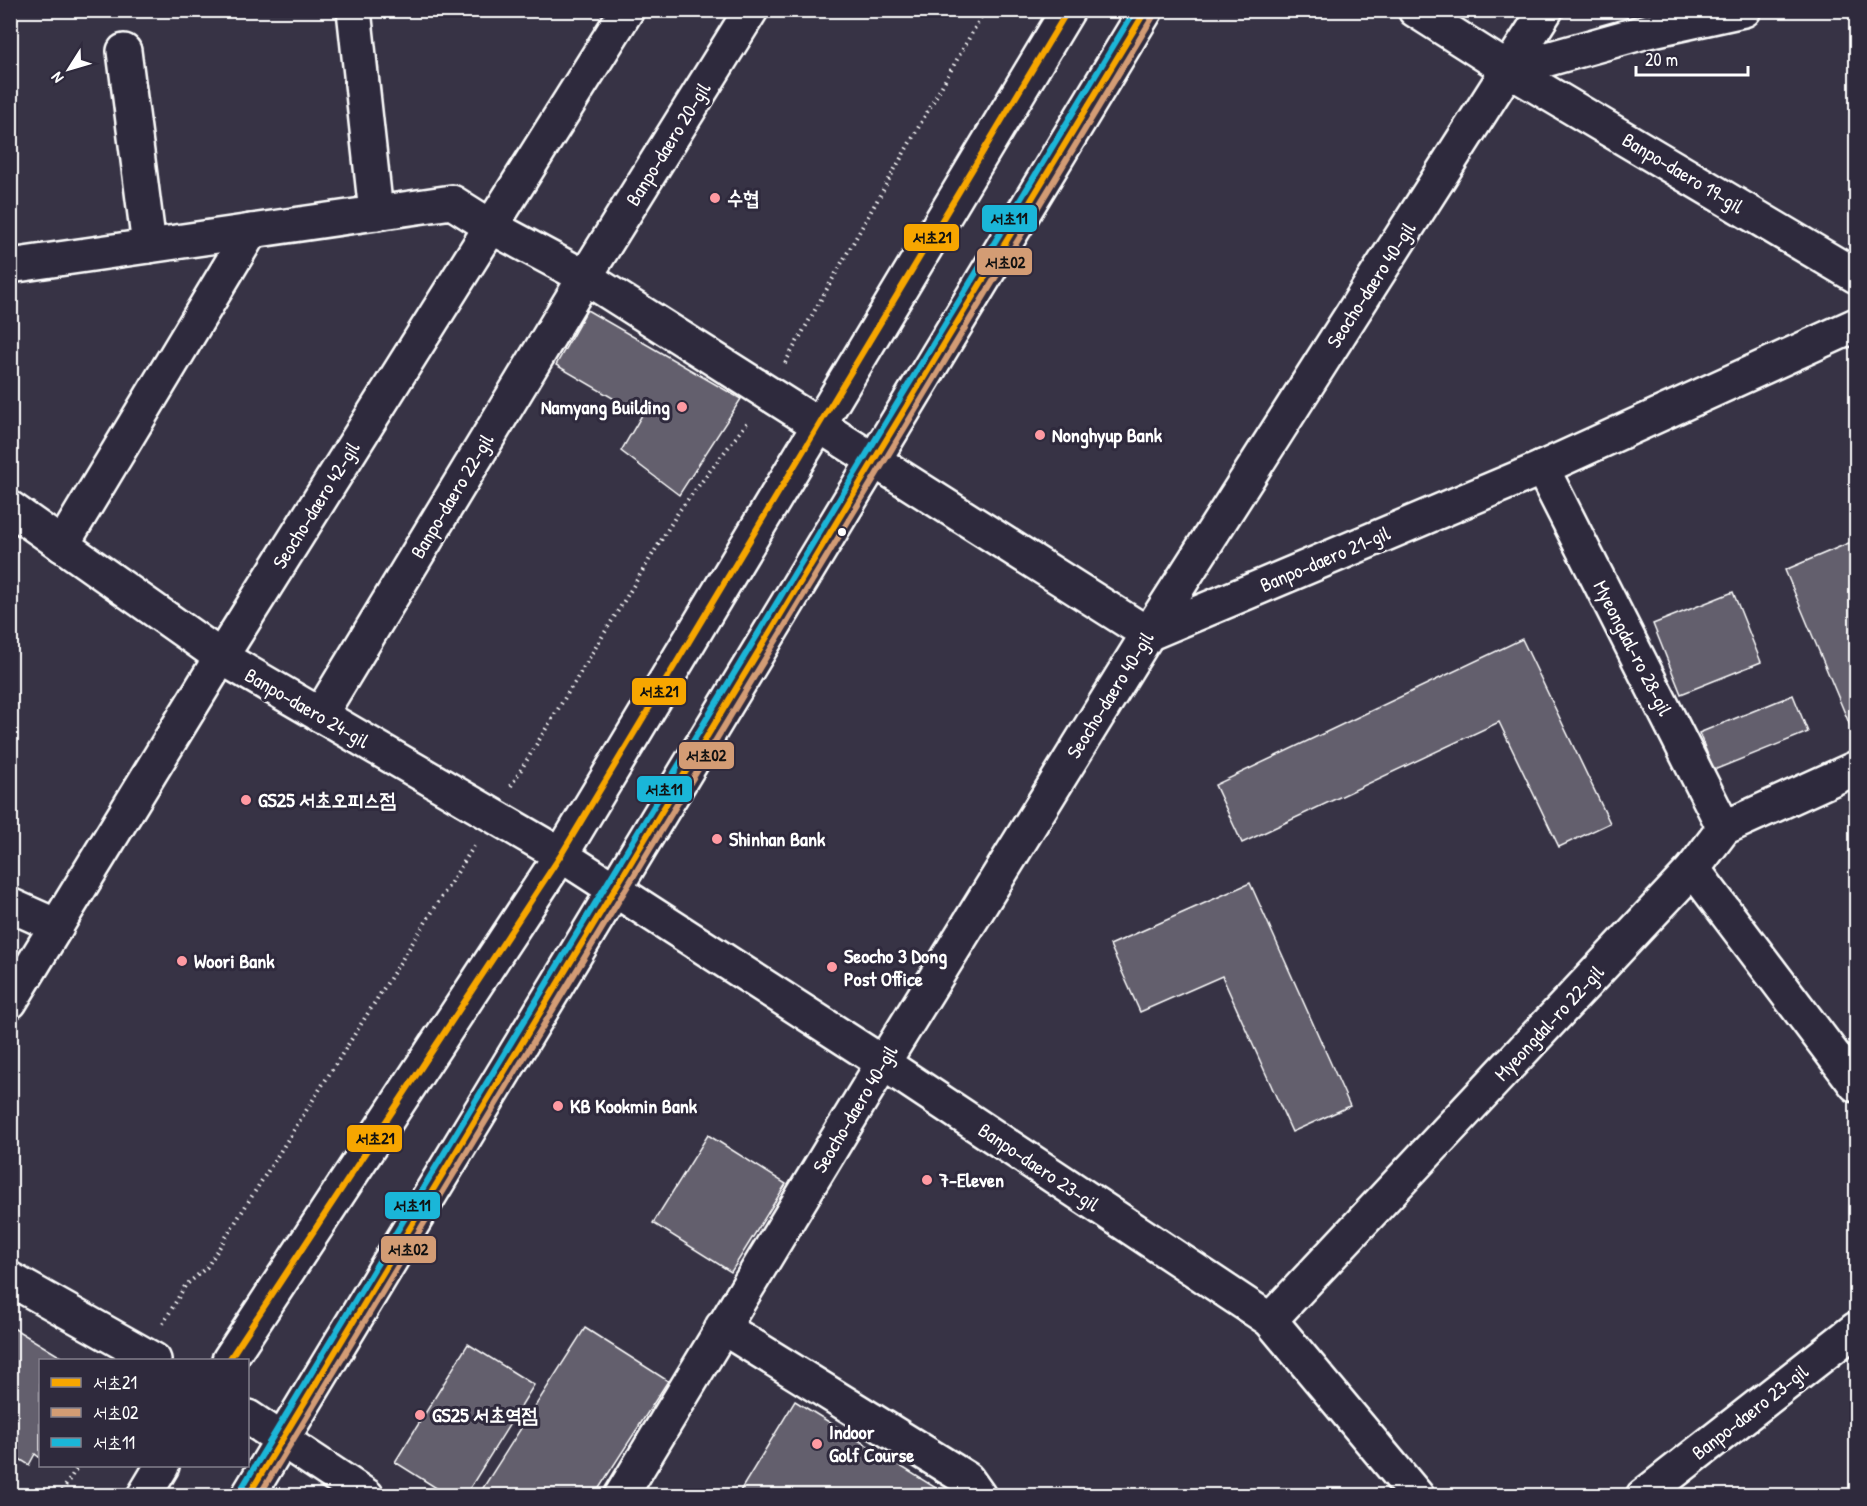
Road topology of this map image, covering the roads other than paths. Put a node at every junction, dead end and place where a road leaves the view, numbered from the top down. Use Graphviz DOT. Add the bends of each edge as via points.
graph roads {
  1 [pos="354,10"];
  2 [pos="627,10"];
  3 [pos="751,10"];
  4 [pos="1068,10"];
  5 [pos="1146,10"];
  6 [pos="1415,10"];
  7 [pos="1546,10"];
  8 [pos="1744,10"];
  9 [pos="124,51"];
  10 [pos="1509,70"];
  11 [pos="376,213"];
  12 [pos="490,226"];
  13 [pos="251,231"];
  14 [pos="149,246"];
  15 [pos="10,266"];
  16 [pos="1857,276"];
  17 [pos="585,277"];
  18 [pos="1857,326"];
  19 [pos="821,425"];
  20 [pos="875,460"];
  21 [pos="1542,468"];
  22 [pos="10,508"];
  23 [pos="62,545"];
  24 [pos="1148,634"];
  25 [pos="221,657"];
  26 [pos="320,715"];
  27 [pos="1857,768"];
  28 [pos="1724,828"];
  29 [pos="561,855"];
  30 [pos="1692,869"];
  31 [pos="615,891"];
  32 [pos="10,905"];
  33 [pos="57,926"];
  34 [pos="10,1002"];
  35 [pos="883,1063"];
  36 [pos="1857,1085"];
  37 [pos="10,1279"];
  38 [pos="1270,1320"];
  39 [pos="722,1327"];
  40 [pos="1857,1329"];
  41 [pos="152,1359"];
  42 [pos="230,1359"];
  43 [pos="249,1418"];
  44 [pos="282,1439"];
  45 [pos="161,1467"];
  46 [pos="144,1496"];
  47 [pos="248,1496"];
  48 [pos="367,1496"];
  49 [pos="621,1496"];
  50 [pos="979,1496"];
  51 [pos="1417,1496"];
  52 [pos="1643,1496"];
  1 -- 11 [label="street"];
  2 -- 12 [label="street, Seocho-daero 42-gil"];
  3 -- 17 [label="street, Banpo-daero 20-gil"];
  4 -- 19 [label="street"];
  5 -- 20 [label="street"];
  6 -- 10 [label="street, Banpo-daero 19-gil"];
  7 -- 10 [label="street, Seocho-daero 40-gil"];
  8 -- 10 [label="street" via="1644,32"];
  9 -- 14 [label="street"];
  10 -- 16 [label="street, Banpo-daero 19-gil"];
  10 -- 24 [label="street, Seocho-daero 40-gil"];
  11 -- 12 [label="street" via="452,202"];
  11 -- 13 [label="street"];
  12 -- 17 [label="street"];
  12 -- 25 [label="street, Seocho-daero 42-gil"];
  13 -- 14 [label="street"];
  13 -- 23 [label="street"];
  14 -- 15 [label="street"];
  17 -- 19 [label="street"];
  17 -- 26 [label="street, Banpo-daero 22-gil"];
  18 -- 21 [label="street, Banpo-daero 21-gil"];
  19 -- 20 [label="street"];
  19 -- 29 [label="street"];
  20 -- 24 [label="street"];
  20 -- 31 [label="street"];
  21 -- 24 [label="street, Banpo-daero 21-gil"];
  21 -- 28 [label="street, Myeongdal-ro 28-gil"];
  22 -- 23 [label="street, Banpo-daero 24-gil"];
  23 -- 25 [label="street, Banpo-daero 24-gil"];
  24 -- 35 [label="street, Seocho-daero 40-gil"];
  25 -- 26 [label="street, Banpo-daero 24-gil"];
  25 -- 33 [label="street, Seocho-daero 42-gil"];
  26 -- 29 [label="street, Banpo-daero 24-gil"];
  27 -- 28 [label="street, Myeongdal-ro 22-gil"];
  28 -- 30 [label="street, Myeongdal-ro 22-gil"];
  29 -- 31 [label="street, Banpo-daero 24-gil"];
  29 -- 42 [label="street"];
  30 -- 36 [label="street"];
  30 -- 38 [label="street, Myeongdal-ro 22-gil"];
  31 -- 35 [label="street, Banpo-daero 23-gil"];
  31 -- 44 [label="street"];
  32 -- 33 [label="street"];
  33 -- 34 [label="street, Seocho-daero 42-gil"];
  35 -- 38 [label="street, Banpo-daero 23-gil"];
  35 -- 39 [label="street, Seocho-daero 40-gil"];
  37 -- 41 [label="street"];
  38 -- 51 [label="street, Banpo-daero 23-gil"];
  39 -- 49 [label="street, Seocho-daero 40-gil"];
  39 -- 50 [label="street" via="967,1479"];
  40 -- 52 [label="street, Banpo-daero 23-gil"];
  43 -- 44 [label="street"];
  44 -- 47 [label="street"];
  44 -- 48 [label="street"];
  45 -- 46 [label="street"];
}
